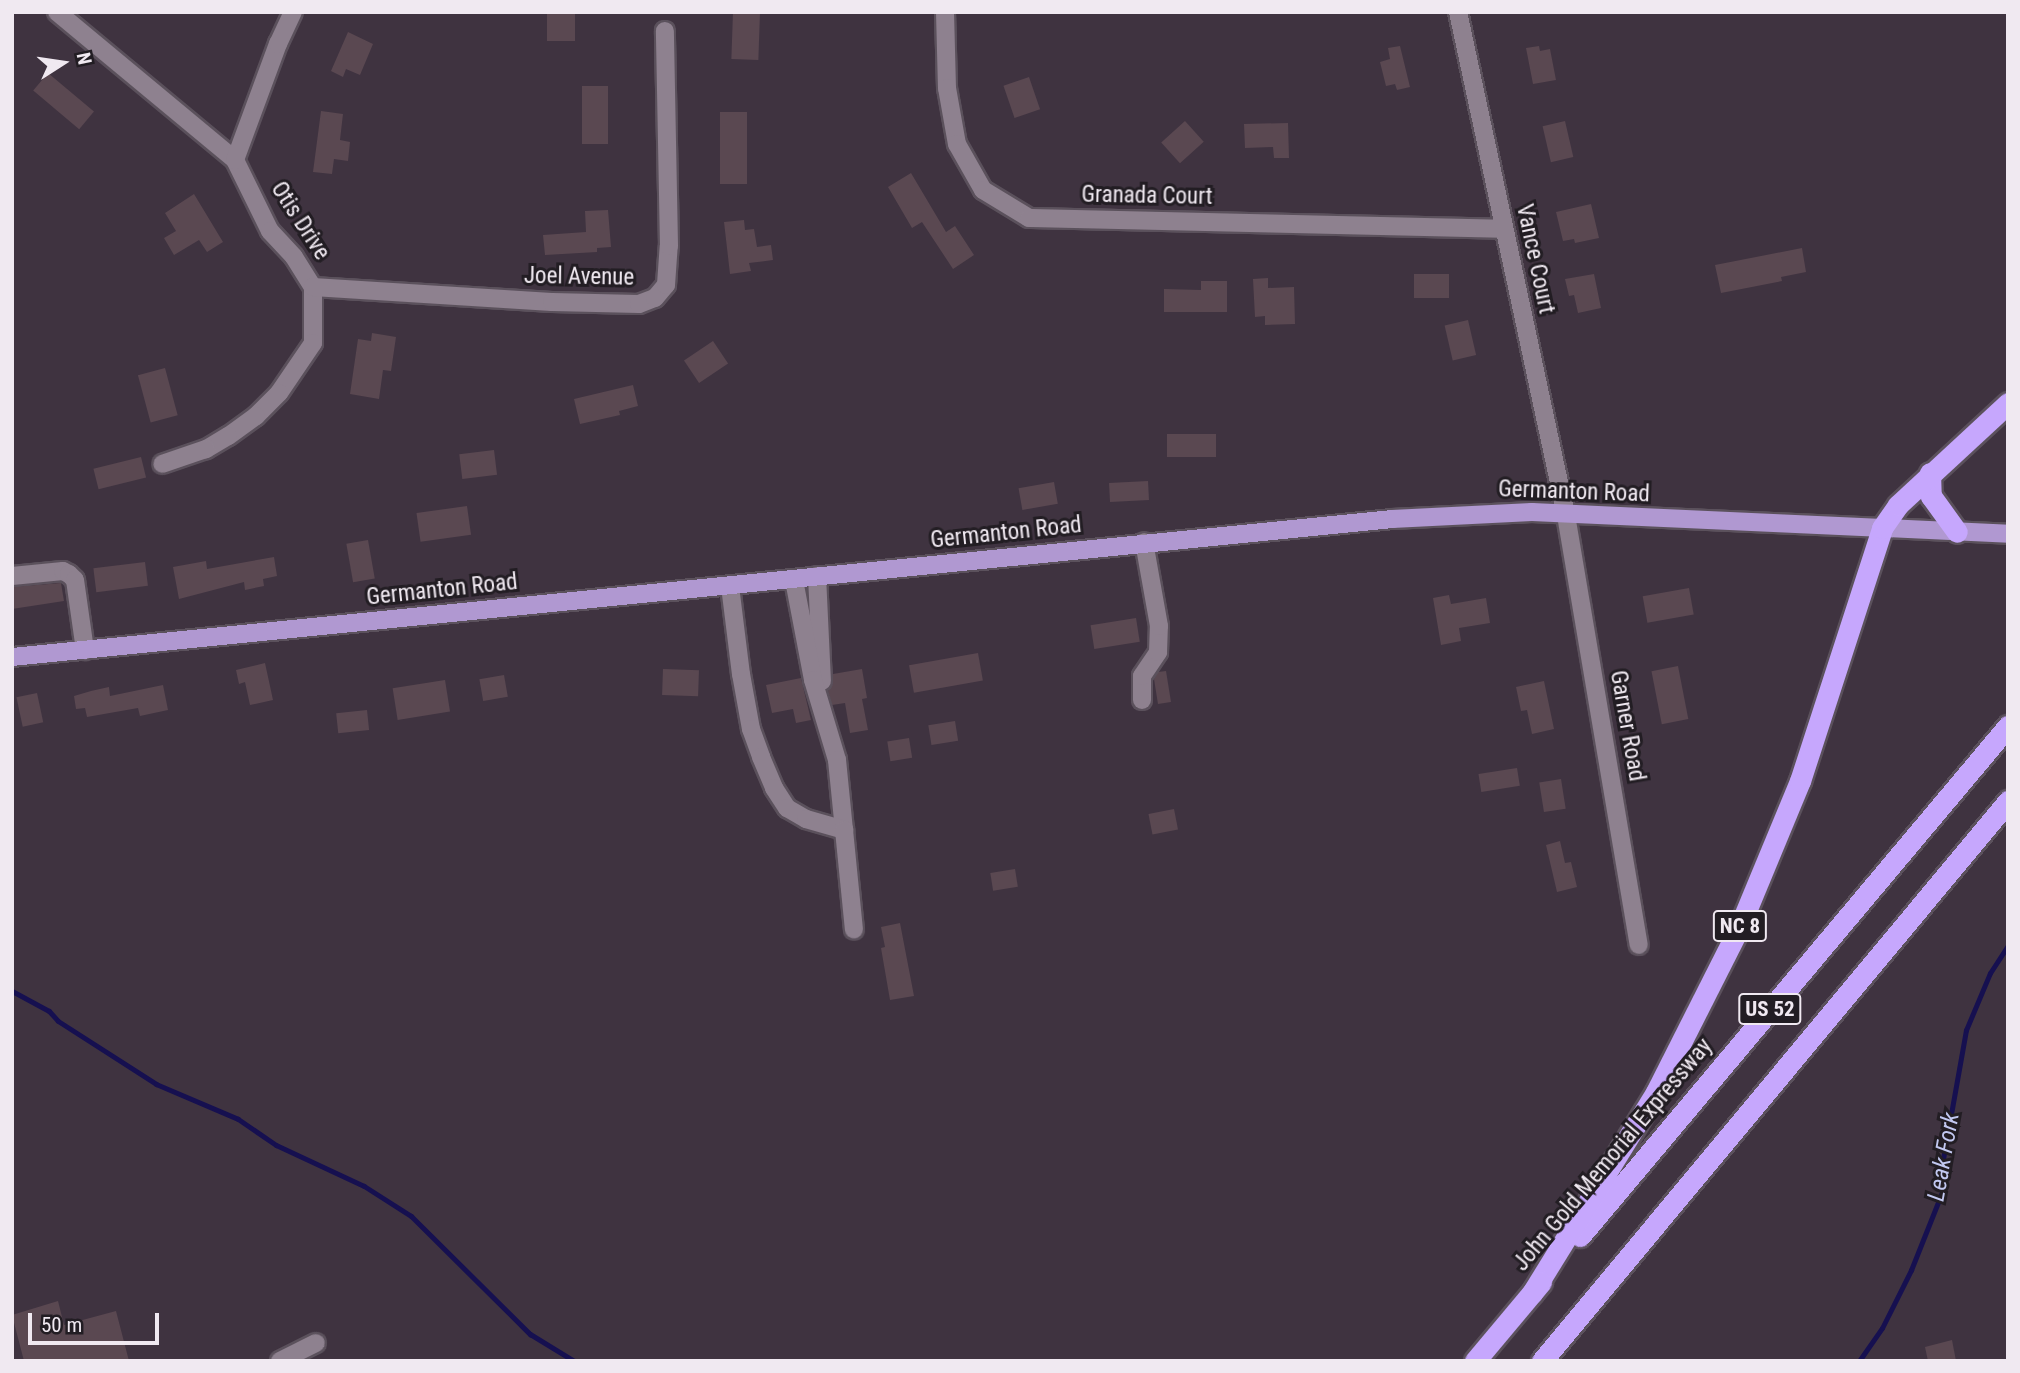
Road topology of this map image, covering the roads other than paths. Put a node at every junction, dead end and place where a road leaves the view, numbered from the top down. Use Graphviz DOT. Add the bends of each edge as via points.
graph roads {
  1 [pos="57,12"];
  2 [pos="293,12"];
  3 [pos="945,12"];
  4 [pos="1458,12"];
  5 [pos="665,31"];
  6 [pos="235,160"];
  7 [pos="1503,229"];
  8 [pos="313,288"];
  9 [pos="2008,403"];
  10 [pos="162,464"];
  11 [pos="1930,473"];
  12 [pos="1566,514"];
  13 [pos="1882,528"];
  14 [pos="1957,532"];
  15 [pos="2008,534"];
  16 [pos="1144,542"];
  17 [pos="12,576"];
  18 [pos="817,576"];
  19 [pos="794,580"];
  20 [pos="730,586"];
  21 [pos="85,650"];
  22 [pos="12,657"];
  23 [pos="1142,699"];
  24 [pos="826,715"];
  25 [pos="2008,726"];
  26 [pos="2008,801"];
  27 [pos="844,830"];
  28 [pos="854,930"];
  29 [pos="1639,945"];
  30 [pos="1532,1293"];
  31 [pos="316,1343"];
  32 [pos="280,1361"];
  33 [pos="1475,1361"];
  34 [pos="1542,1361"];
  1 -- 6 [label="street, Otis Drive"];
  2 -- 6 [label="street"];
  3 -- 7 [label="street, Granada Court" via="947,88 957,144 983,190 1029,218"];
  4 -- 7 [label="street, Vance Court"];
  5 -- 8 [label="street, Joel Avenue" via="669,246 666,285 655,298 639,304 552,302"];
  6 -- 8 [label="street, Otis Drive" via="270,230"];
  7 -- 12 [label="street, Vance Court"];
  8 -- 10 [label="street, Otis Drive" via="313,344 279,393 228,436"];
  9 -- 11 [label="highway"];
  11 -- 13 [label="highway"];
  11 -- 14 [label="highway" via="1931,496"];
  12 -- 13 [label="main road, Germanton Road"];
  12 -- 16 [label="main road, Germanton Road" via="1392,519"];
  12 -- 29 [label="street, Garner Road"];
  13 -- 14 [label="main road, Germanton Road"];
  13 -- 30 [label="highway, NC 8" via="1800,781 1739,929 1656,1092"];
  14 -- 15 [label="main road, Germanton Road"];
  16 -- 18 [label="main road, Germanton Road"];
  16 -- 23 [label="street" via="1159,626 1158,652 1142,676"];
  17 -- 21 [label="street" via="63,571 75,580"];
  18 -- 19 [label="main road, Germanton Road"];
  18 -- 24 [label="street"];
  19 -- 20 [label="main road, Germanton Road"];
  19 -- 24 [label="street" via="813,680"];
  20 -- 21 [label="main road, Germanton Road"];
  20 -- 27 [label="street" via="751,729 774,788 788,808 806,819"];
  21 -- 22 [label="main road, Germanton Road"];
  24 -- 27 [label="street" via="837,760"];
  25 -- 30 [label="highway, John Gold Memorial Expressway / US 52"];
  26 -- 34 [label="highway, US 52"];
  27 -- 28 [label="street"];
  30 -- 33 [label="highway, John Gold Memorial Expressway / US 52"];
  31 -- 32 [label="street"];
}
